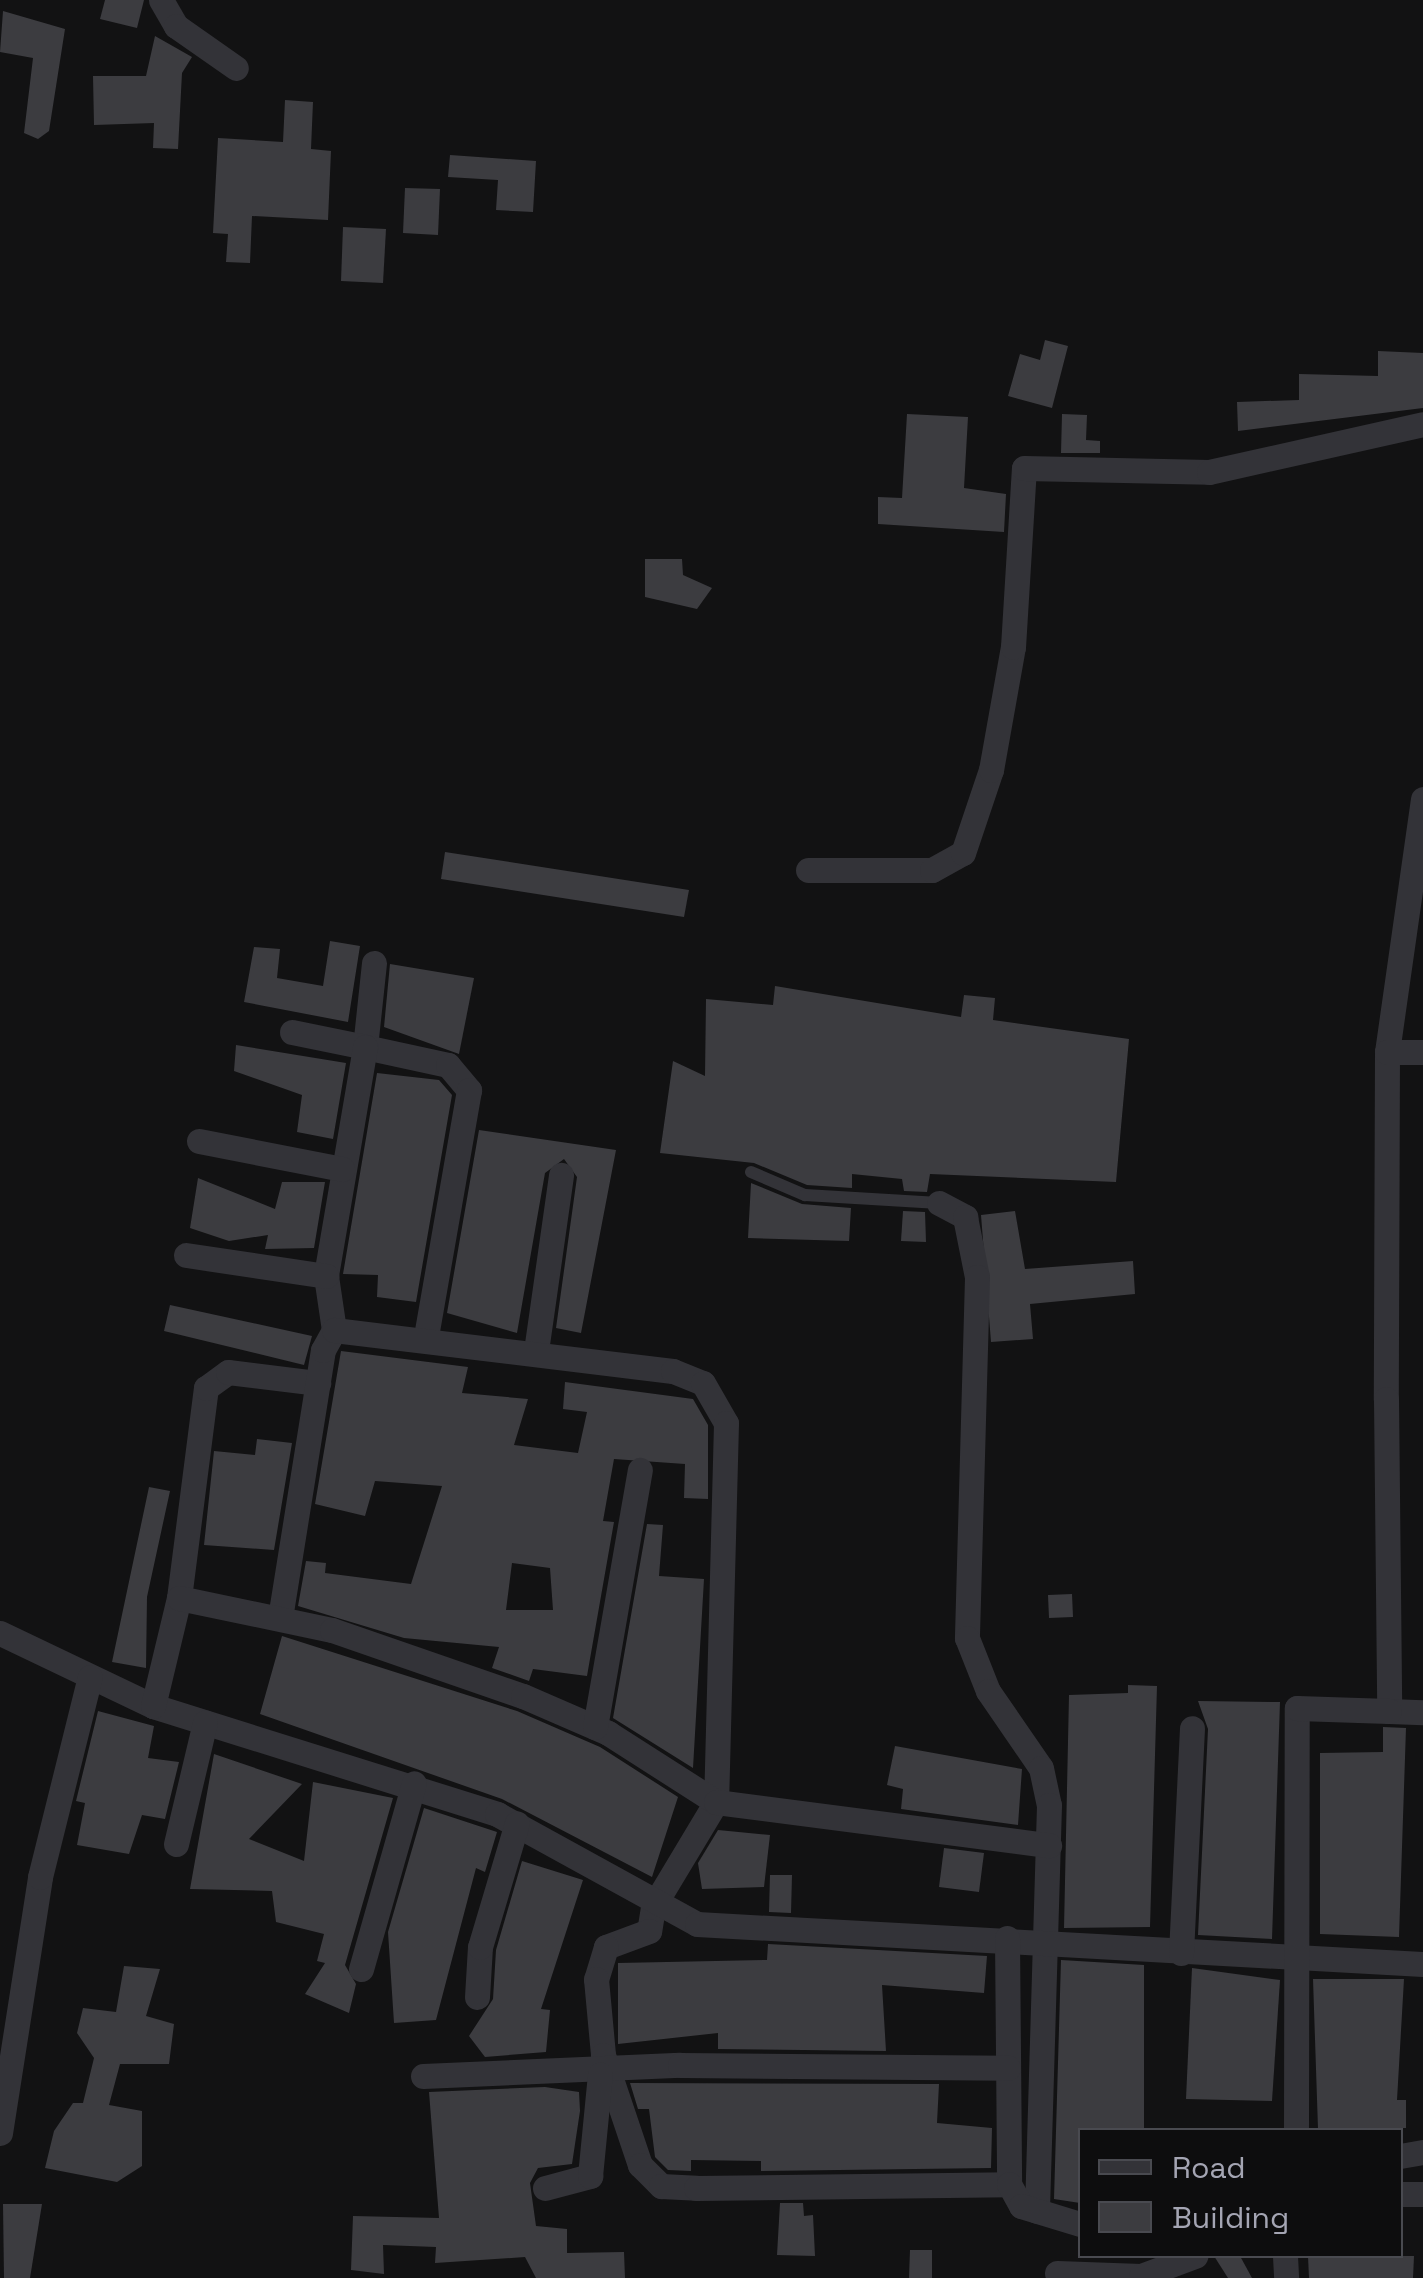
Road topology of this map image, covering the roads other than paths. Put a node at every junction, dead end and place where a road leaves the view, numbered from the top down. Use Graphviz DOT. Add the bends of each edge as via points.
graph roads {
  1 [pos="161,0"];
  2 [pos="236,68"];
  3 [pos="1423,424"];
  4 [pos="1423,799"];
  5 [pos="808,870"];
  6 [pos="374,963"];
  7 [pos="292,1032"];
  8 [pos="365,1048"];
  9 [pos="1388,1052"];
  10 [pos="1423,1052"];
  11 [pos="199,1141"];
  12 [pos="342,1169"];
  13 [pos="751,1172"];
  14 [pos="561,1175"];
  15 [pos="939,1203"];
  16 [pos="186,1254"];
  17 [pos="326,1276"];
  18 [pos="334,1330"];
  19 [pos="426,1337"];
  20 [pos="536,1352"];
  21 [pos="318,1383"];
  22 [pos="640,1470"];
  23 [pos="179,1598"];
  24 [pos="280,1618"];
  25 [pos="0,1633"];
  26 [pos="90,1677"];
  27 [pos="153,1706"];
  28 [pos="1389,1710"];
  29 [pos="1423,1712"];
  30 [pos="205,1722"];
  31 [pos="595,1727"];
  32 [pos="1192,1728"];
  33 [pos="414,1784"];
  34 [pos="716,1802"];
  35 [pos="517,1823"];
  36 [pos="176,1844"];
  37 [pos="1049,1845"];
  38 [pos="652,1906"];
  39 [pos="1007,1938"];
  40 [pos="1044,1938"];
  41 [pos="1181,1952"];
  42 [pos="1294,1960"];
  43 [pos="1423,1964"];
  44 [pos="361,1969"];
  45 [pos="478,1998"];
  46 [pos="1008,2068"];
  47 [pos="605,2074"];
  48 [pos="423,2076"];
  49 [pos="1296,2128"];
  50 [pos="0,2133"];
  51 [pos="1009,2184"];
  52 [pos="544,2188"];
  53 [pos="1037,2210"];
  54 [pos="1078,2223"];
  55 [pos="1190,2258"];
  56 [pos="1057,2273"];
  1 -- 2 [label="street" via="176,26"];
  3 -- 5 [label="street" via="1210,472 1024,468 1013,647 990,770 963,853 932,870"];
  4 -- 9 [label="street"];
  6 -- 8 [label="street"];
  7 -- 8 [label="street"];
  8 -- 12 [label="street"];
  8 -- 19 [label="street" via="448,1065 467,1079"];
  9 -- 10 [label="street"];
  9 -- 28 [label="street"];
  11 -- 12 [label="street"];
  12 -- 17 [label="street"];
  13 -- 15 [label="lane" via="805,1196"];
  14 -- 20 [label="street"];
  15 -- 37 [label="street" via="965,1217 977,1278 967,1638 988,1691 1041,1768"];
  16 -- 17 [label="street"];
  17 -- 18 [label="street"];
  18 -- 19 [label="street"];
  18 -- 21 [label="street"];
  19 -- 20 [label="street"];
  20 -- 34 [label="street" via="689,1375 726,1423"];
  21 -- 23 [label="street" via="228,1372 206,1388"];
  21 -- 24 [label="street"];
  22 -- 31 [label="street"];
  23 -- 24 [label="street"];
  23 -- 27 [label="street"];
  24 -- 31 [label="street"];
  25 -- 26 [label="street"];
  26 -- 27 [label="street"];
  26 -- 50 [label="street" via="40,1877"];
  27 -- 30 [label="street"];
  28 -- 29 [label="street"];
  28 -- 42 [label="street" via="1297,1708"];
  30 -- 33 [label="street"];
  30 -- 36 [label="street"];
  31 -- 34 [label="street"];
  32 -- 41 [label="street"];
  33 -- 35 [label="street"];
  33 -- 44 [label="street"];
  34 -- 37 [label="street"];
  34 -- 38 [label="street"];
  35 -- 38 [label="street"];
  35 -- 45 [label="street" via="480,1947"];
  37 -- 40 [label="street"];
  38 -- 39 [label="street" via="721,1927"];
  38 -- 47 [label="street" via="648,1930 600,1958 595,2012"];
  39 -- 40 [label="street"];
  39 -- 46 [label="street"];
  40 -- 41 [label="street"];
  40 -- 53 [label="street"];
  41 -- 42 [label="street"];
  42 -- 43 [label="street"];
  42 -- 49 [label="street"];
  46 -- 47 [label="street"];
  46 -- 51 [label="street"];
  47 -- 48 [label="street"];
  47 -- 51 [label="street" via="640,2165 661,2186"];
  47 -- 52 [label="street" via="590,2176"];
  51 -- 53 [label="street" via="1017,2202"];
  53 -- 54 [label="street"];
  55 -- 56 [label="street" via="1141,2276"];
}
